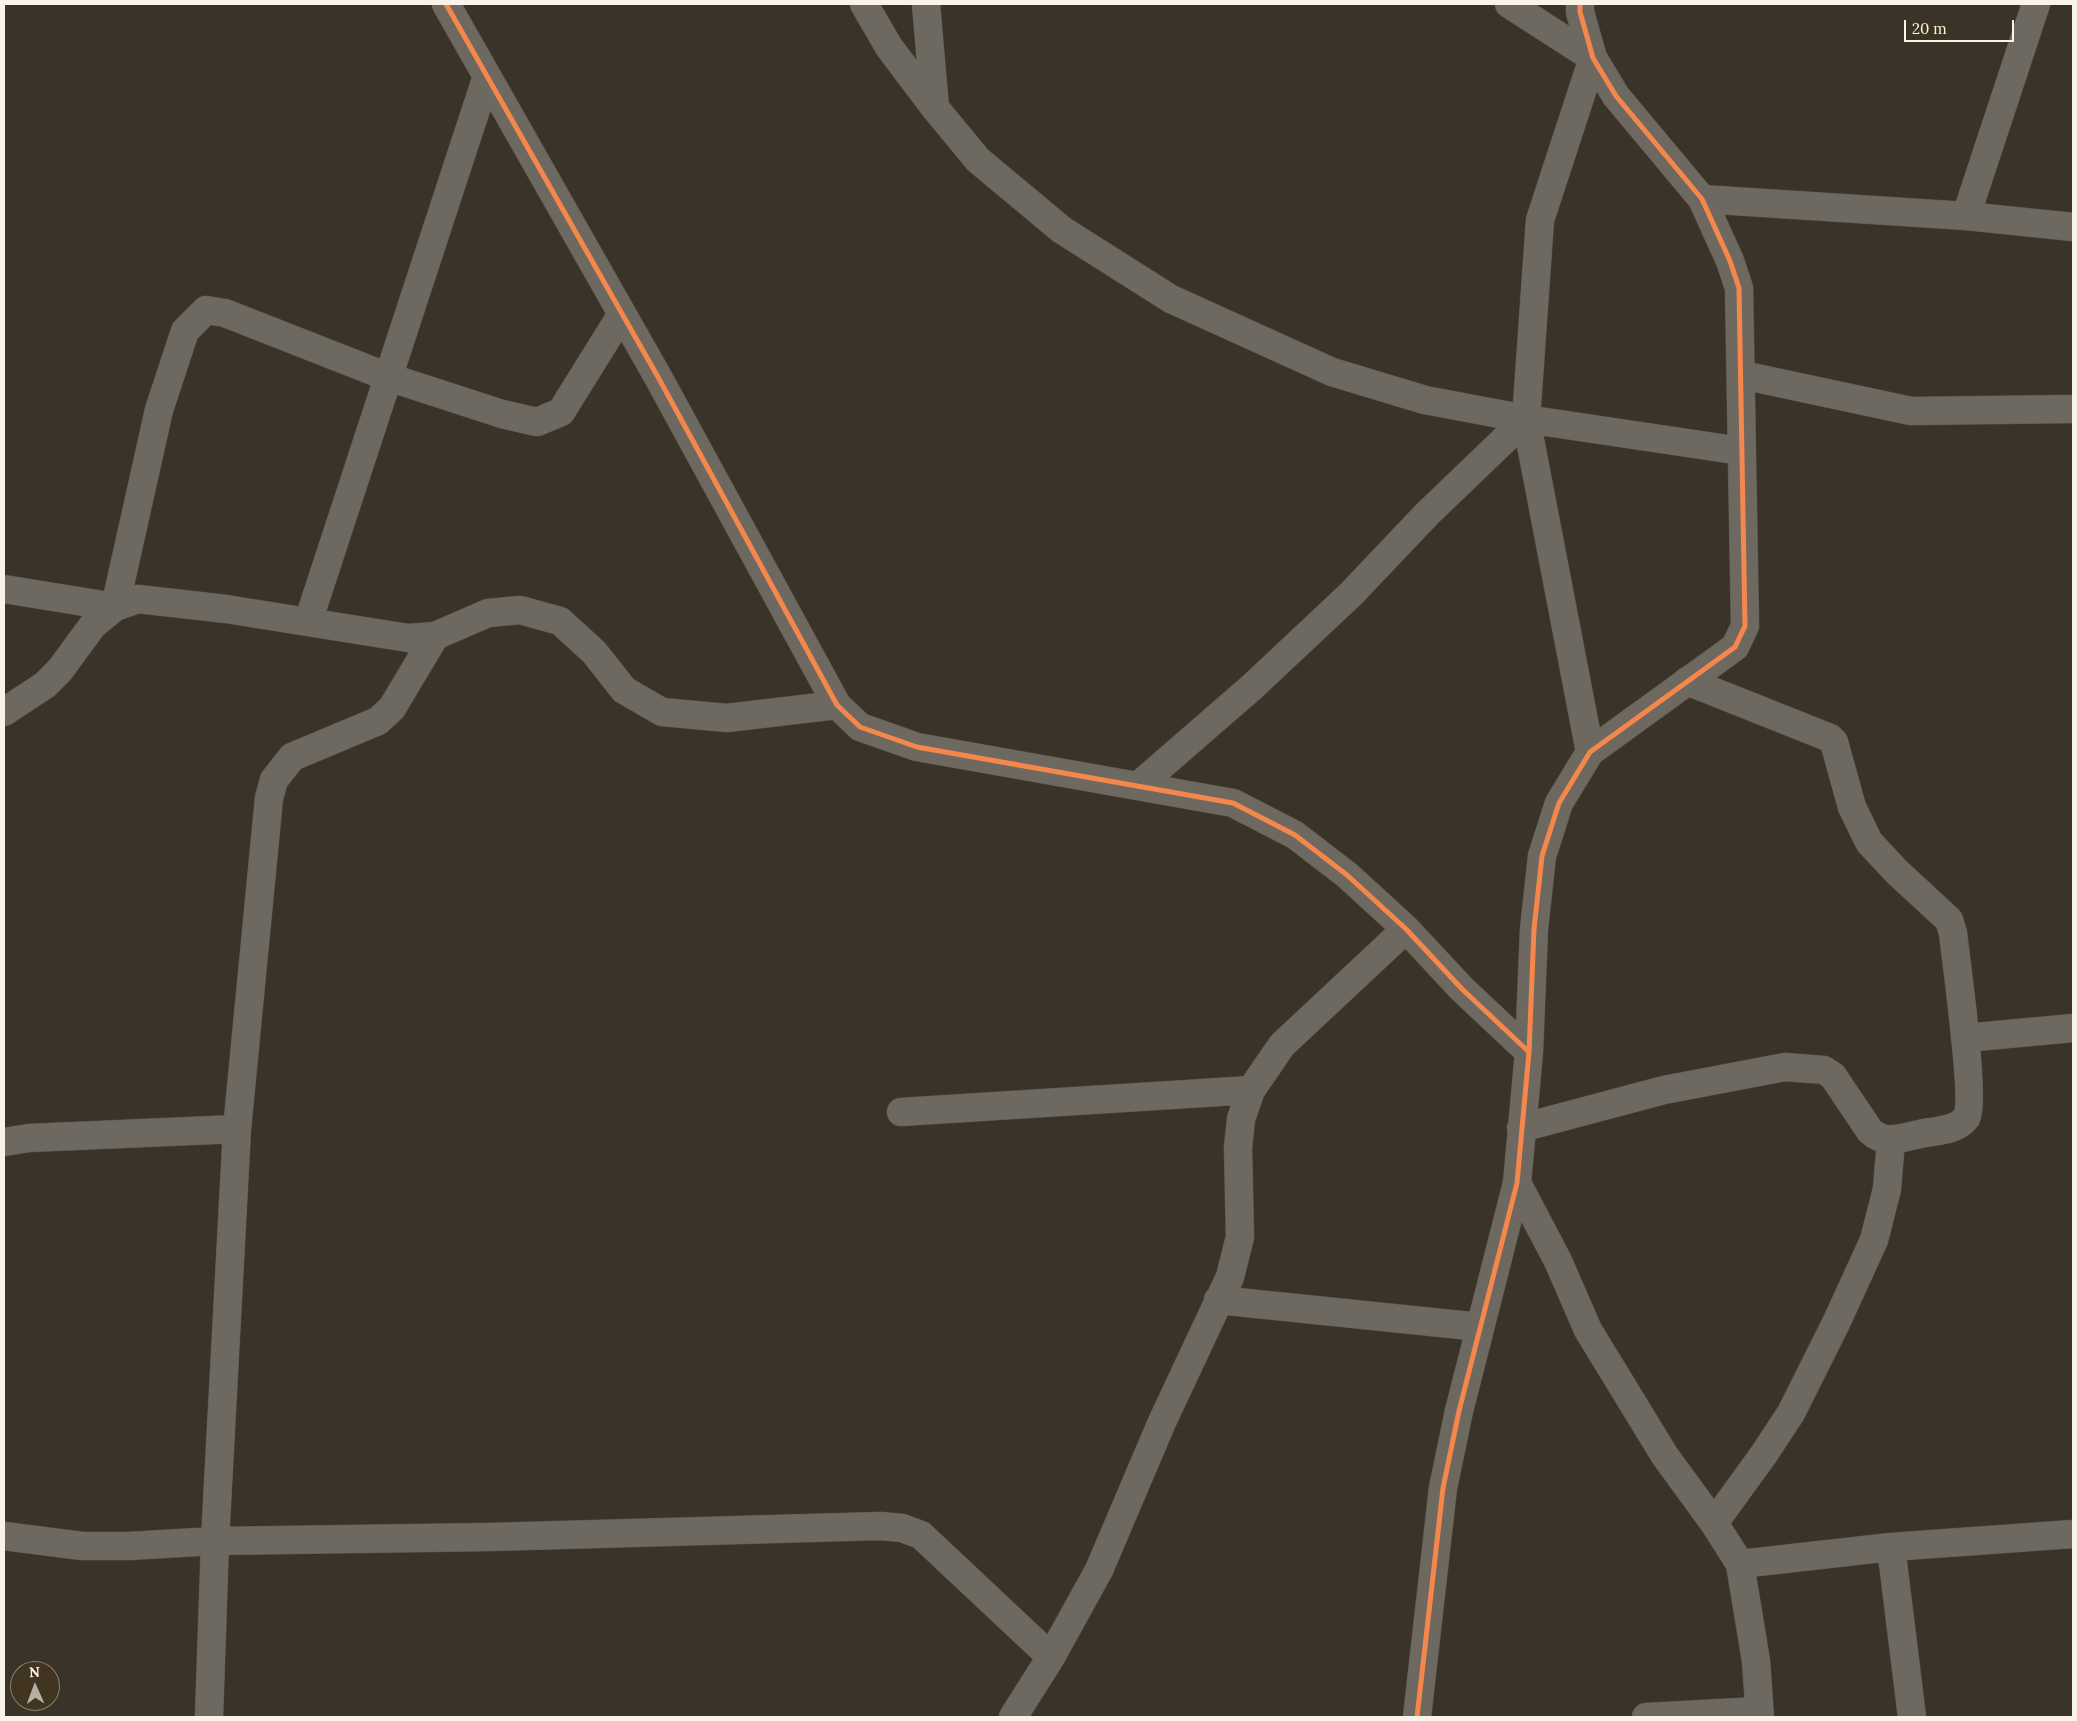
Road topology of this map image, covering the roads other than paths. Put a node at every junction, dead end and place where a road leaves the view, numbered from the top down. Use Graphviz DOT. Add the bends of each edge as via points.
graph roads {
  1 [pos="446,4"];
  2 [pos="864,4"];
  3 [pos="926,4"];
  4 [pos="1509,4"];
  5 [pos="1580,4"];
  6 [pos="2036,4"];
  7 [pos="1593,58"];
  8 [pos="487,76"];
  9 [pos="935,108"];
  10 [pos="1702,199"];
  11 [pos="1966,216"];
  12 [pos="2073,227"];
  13 [pos="622,314"];
  14 [pos="1742,375"];
  15 [pos="388,377"];
  16 [pos="2073,409"];
  17 [pos="1526,419"];
  18 [pos="1741,451"];
  19 [pos="4,589"];
  20 [pos="115,607"];
  21 [pos="308,622"];
  22 [pos="435,636"];
  23 [pos="1687,681"];
  24 [pos="836,705"];
  25 [pos="4,712"];
  26 [pos="1590,752"];
  27 [pos="1138,786"];
  28 [pos="1406,929"];
  29 [pos="2073,1028"];
  30 [pos="1965,1038"];
  31 [pos="1529,1052"];
  32 [pos="1251,1090"];
  33 [pos="901,1112"];
  34 [pos="1521,1128"];
  35 [pos="237,1129"];
  36 [pos="1891,1140"];
  37 [pos="4,1142"];
  38 [pos="1516,1183"];
  39 [pos="1218,1300"];
  40 [pos="1480,1327"];
  41 [pos="1714,1523"];
  42 [pos="2073,1534"];
  43 [pos="4,1536"];
  44 [pos="215,1542"];
  45 [pos="1891,1547"];
  46 [pos="1740,1564"];
  47 [pos="1051,1657"];
  48 [pos="1759,1714"];
  49 [pos="209,1717"];
  50 [pos="1013,1717"];
  51 [pos="1417,1717"];
  52 [pos="1646,1717"];
  53 [pos="1912,1717"];
  1 -- 8 [label="street"];
  2 -- 9 [label="street" via="889,47"];
  3 -- 9 [label="street"];
  4 -- 7 [label="street"];
  5 -- 7 [label="street"];
  6 -- 11 [label="street"];
  7 -- 10 [label="street" via="1616,96"];
  7 -- 17 [label="street" via="1540,220"];
  8 -- 13 [label="street"];
  8 -- 15 [label="street"];
  9 -- 17 [label="street" via="978,160 1062,230 1171,299 1332,372 1425,400"];
  10 -- 11 [label="street"];
  10 -- 14 [label="street" via="1730,261 1738,288"];
  11 -- 12 [label="street"];
  13 -- 15 [label="street" via="561,412 537,422"];
  13 -- 24 [label="street"];
  14 -- 16 [label="street" via="1912,411"];
  14 -- 18 [label="street"];
  15 -- 20 [label="street" via="225,313 206,310 185,332 159,410"];
  15 -- 21 [label="street"];
  17 -- 18 [label="street"];
  17 -- 26 [label="street"];
  17 -- 27 [label="street" via="1295,647"];
  18 -- 23 [label="street" via="1745,626 1734,647"];
  19 -- 20 [label="street"];
  20 -- 21 [label="street" via="138,600"];
  20 -- 25 [label="street" via="93,625 45,685"];
  21 -- 22 [label="street" via="408,638"];
  22 -- 24 [label="street" via="488,613 520,610 560,621 594,652 624,690 662,712 727,718"];
  22 -- 35 [label="street" via="392,708 378,722 292,757 274,780 269,798"];
  23 -- 26 [label="street"];
  23 -- 30 [label="street" via="1825,734 1834,742 1852,806 1868,842 1949,920"];
  24 -- 27 [label="street" via="860,727 917,746"];
  26 -- 31 [label="street" via="1560,803 1542,856 1534,929"];
  27 -- 28 [label="street" via="1233,803 1295,835 1347,875"];
  28 -- 31 [label="street" via="1462,989"];
  28 -- 32 [label="street" via="1282,1045"];
  29 -- 30 [label="street"];
  30 -- 36 [label="street" via="1970,1106 1966,1118 1956,1126"];
  31 -- 34 [label="street"];
  32 -- 33 [label="street"];
  32 -- 39 [label="street" via="1241,1119 1238,1148 1240,1237 1230,1277"];
  34 -- 36 [label="street" via="1664,1090 1785,1067 1824,1070 1834,1076 1870,1131 1878,1138"];
  34 -- 38 [label="street"];
  35 -- 37 [label="street" via="29,1138"];
  35 -- 44 [label="street"];
  36 -- 41 [label="street" via="1886,1189 1874,1240 1837,1321 1791,1413"];
  38 -- 40 [label="street"];
  38 -- 41 [label="street" via="1558,1261 1588,1330 1664,1456"];
  39 -- 40 [label="street"];
  39 -- 47 [label="street" via="1099,1570"];
  40 -- 51 [label="street" via="1443,1488"];
  41 -- 46 [label="street"];
  42 -- 45 [label="street"];
  43 -- 44 [label="street" via="82,1546"];
  44 -- 47 [label="street" via="902,1528 921,1535"];
  44 -- 49 [label="street"];
  45 -- 46 [label="street"];
  45 -- 53 [label="street"];
  46 -- 48 [label="street" via="1756,1661"];
  47 -- 50 [label="street"];
  48 -- 52 [label="street"];
}
